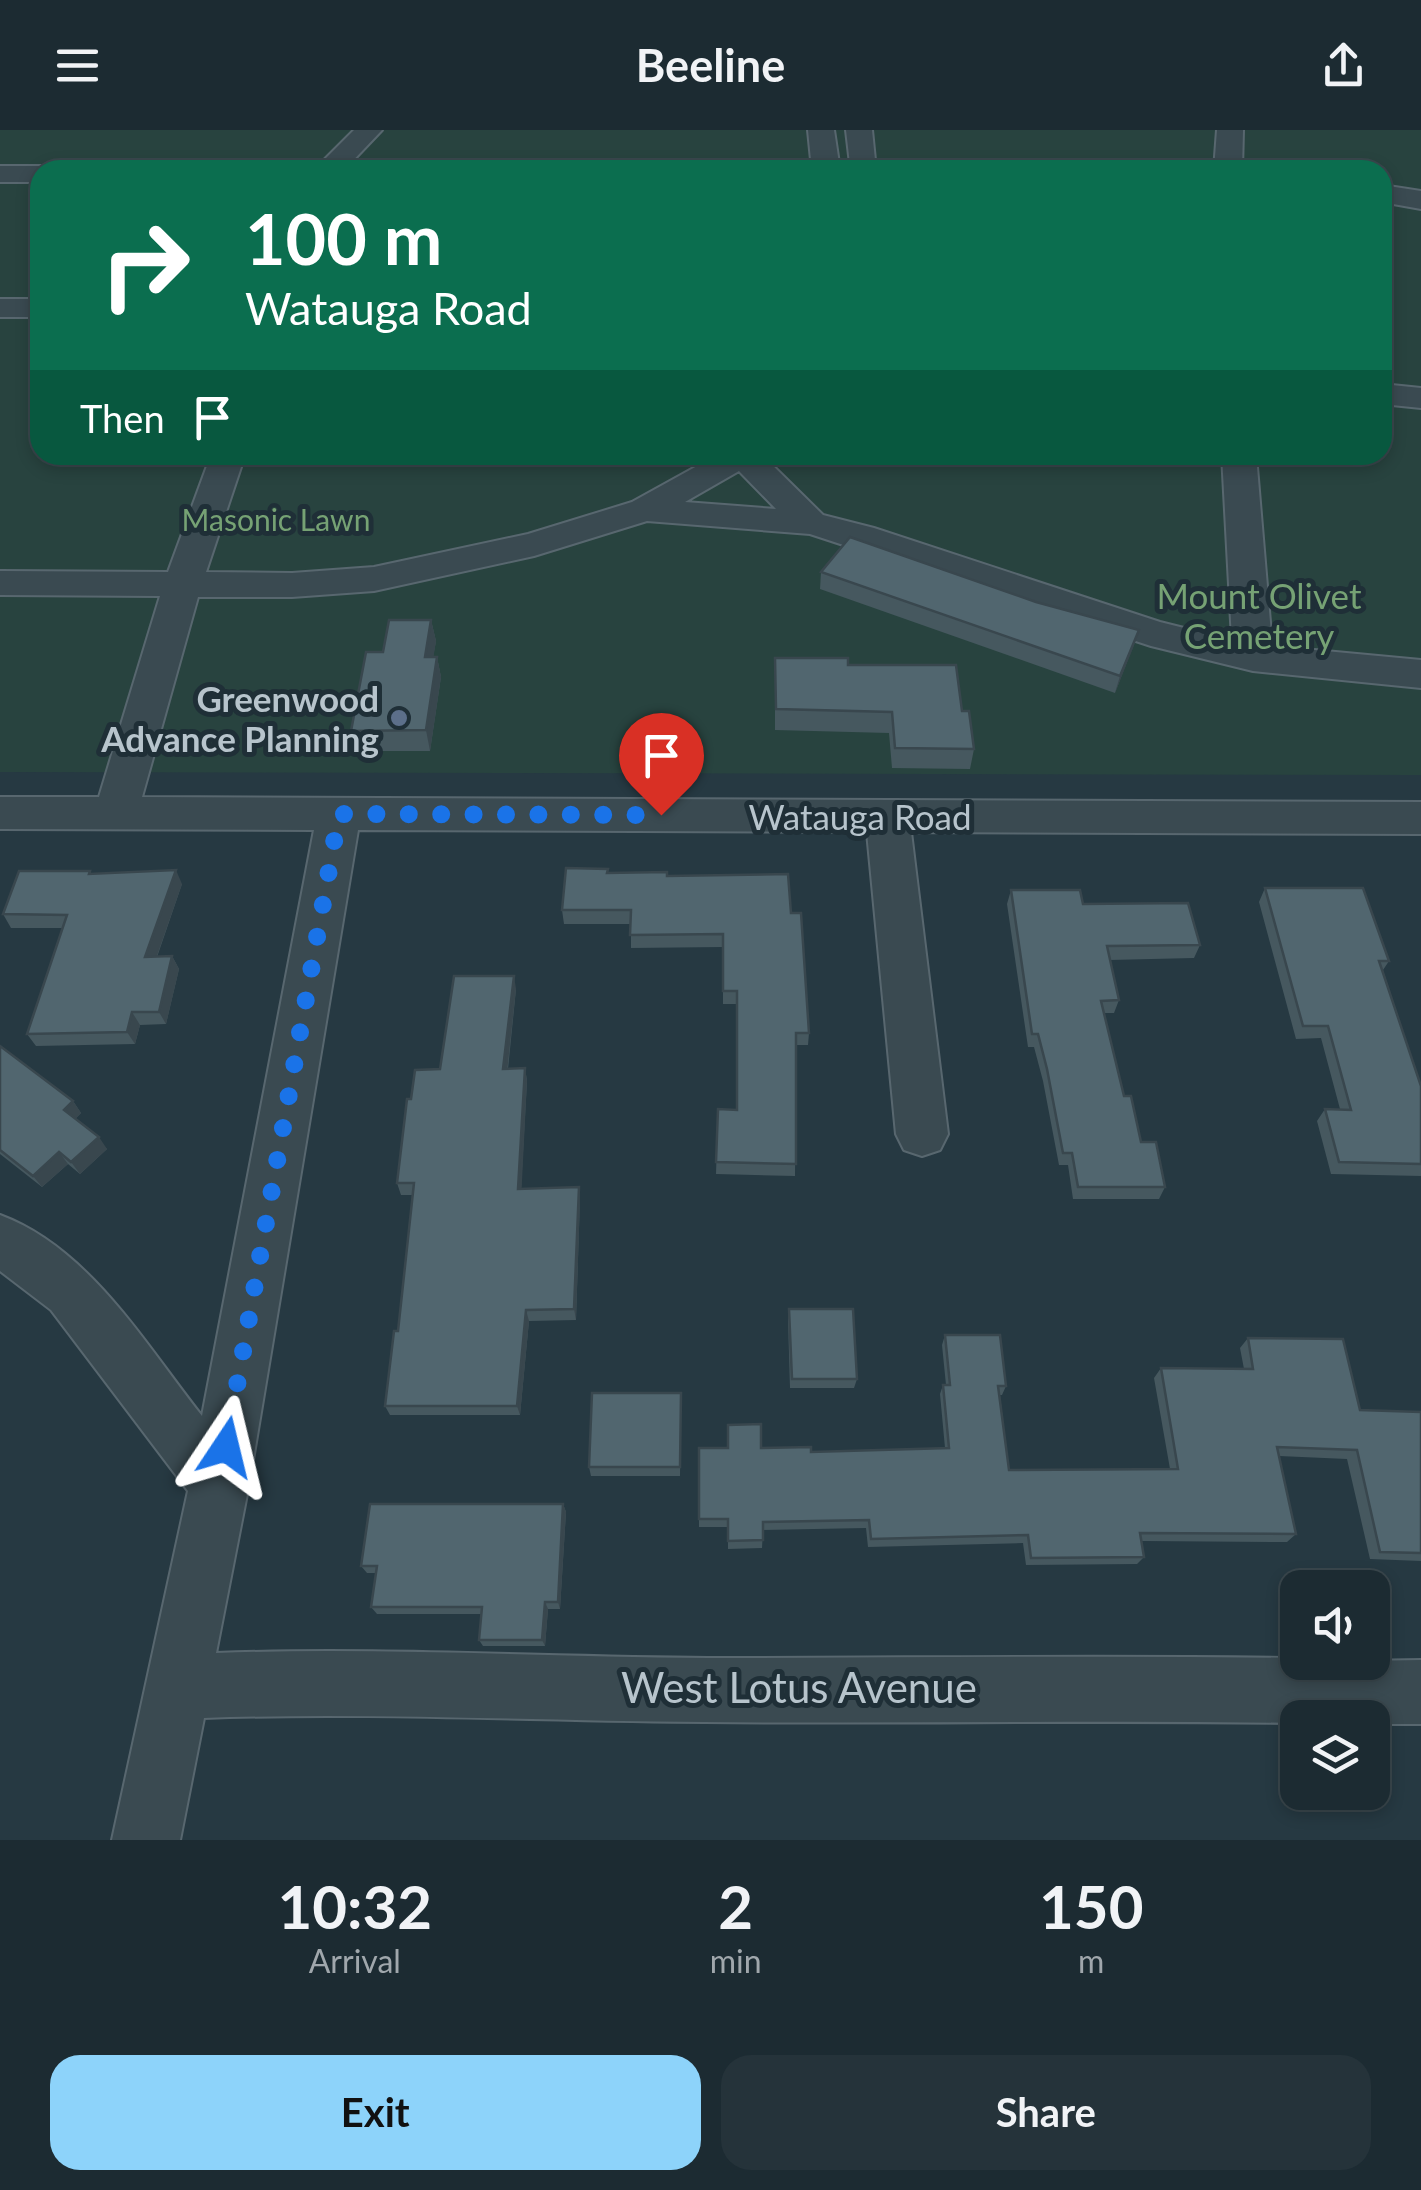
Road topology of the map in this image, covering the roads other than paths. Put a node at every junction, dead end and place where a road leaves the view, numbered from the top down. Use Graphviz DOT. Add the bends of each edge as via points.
graph roads {
  1 [pos="368,130"];
  2 [pos="821,130"];
  3 [pos="859,130"];
  4 [pos="1230,130"];
  5 [pos="338,160"];
  6 [pos="825,160"];
  7 [pos="863,160"];
  8 [pos="1228,160"];
  9 [pos="0,174"];
  10 [pos="30,174"];
  11 [pos="1392,196"];
  12 [pos="1421,200"];
  13 [pos="0,308"];
  14 [pos="30,308"];
  15 [pos="1392,364"];
  16 [pos="1421,367"];
  17 [pos="1392,395"];
  18 [pos="1421,398"];
  19 [pos="225,465"];
  20 [pos="724,465"];
  21 [pos="752,465"];
  22 [pos="1240,465"];
  23 [pos="644,510"];
  24 [pos="810,523"];
  25 [pos="0,583"];
  26 [pos="183,584"];
  27 [pos="1253,658"];
  28 [pos="1421,674"];
  29 [pos="0,813"];
  30 [pos="116,813"];
  31 [pos="339,814"];
  32 [pos="888,816"];
  33 [pos="1421,818"];
  34 [pos="922,1134"];
  35 [pos="0,1238"];
  36 [pos="220,1484"];
  37 [pos="178,1687"];
  38 [pos="1421,1692"];
  39 [pos="146,1840"];
  1 -- 5 [label="street"];
  2 -- 6 [label="street"];
  3 -- 7 [label="street"];
  4 -- 8 [label="street"];
  9 -- 10 [label="street"];
  11 -- 12 [label="street"];
  13 -- 14 [label="street"];
  15 -- 16 [label="street"];
  17 -- 18 [label="street"];
  19 -- 26 [label="street"];
  20 -- 23 [label="street"];
  21 -- 24 [label="street"];
  22 -- 27 [label="street"];
  23 -- 24 [label="street"];
  23 -- 26 [label="street" via="534,544 374,579"];
  24 -- 27 [label="street" via="1151,633"];
  25 -- 26 [label="street"];
  26 -- 30 [label="street"];
  27 -- 28 [label="street"];
  29 -- 30 [label="street, Watauga Road"];
  30 -- 31 [label="street, Watauga Road"];
  31 -- 32 [label="street, Watauga Road"];
  31 -- 36 [label="street"];
  32 -- 33 [label="street, Watauga Road"];
  32 -- 34 [label="street"];
  35 -- 36 [label="street" via="70,1292"];
  36 -- 37 [label="street"];
  37 -- 38 [label="street, West Lotus Avenue" via="332,1681 705,1690"];
  37 -- 39 [label="street"];
}
